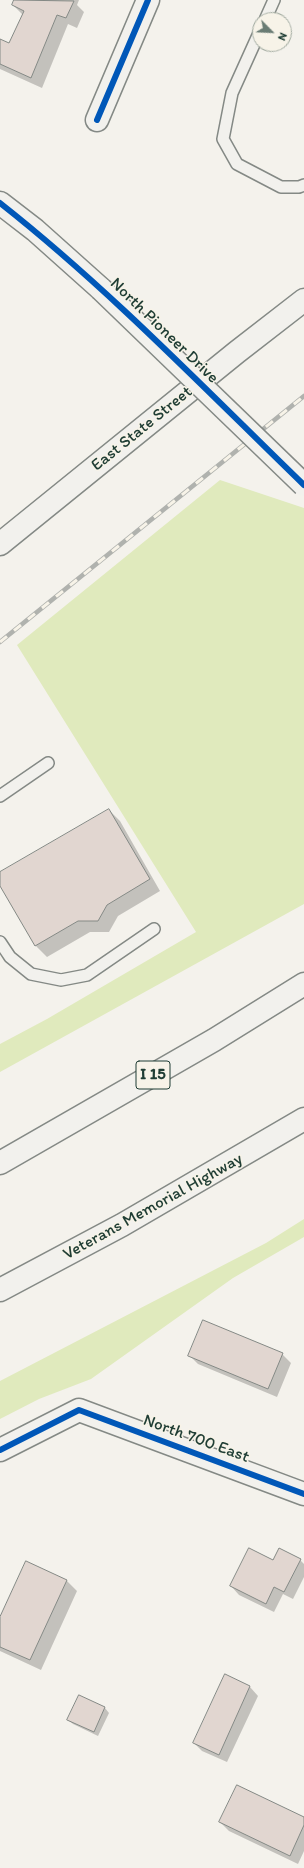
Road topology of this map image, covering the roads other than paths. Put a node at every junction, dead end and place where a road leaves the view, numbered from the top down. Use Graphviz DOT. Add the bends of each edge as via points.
graph roads {
  1 [pos="148,0"];
  2 [pos="274,0"];
  3 [pos="269,12"];
  4 [pos="252,49"];
  5 [pos="97,120"];
  6 [pos="304,185"];
  7 [pos="0,202"];
  8 [pos="304,300"];
  9 [pos="304,485"];
  10 [pos="0,544"];
  11 [pos="48,762"];
  12 [pos="0,796"];
  13 [pos="154,929"];
  14 [pos="0,942"];
  15 [pos="304,984"];
  16 [pos="304,1119"];
  17 [pos="0,1163"];
  18 [pos="0,1290"];
  19 [pos="0,1450"];
  20 [pos="304,1494"];
  1 -- 5 [label="main road"];
  2 -- 3 [label="lane"];
  4 -- 6 [label="lane" via="232,93 223,139 237,164 280,187"];
  7 -- 9 [label="main road, North Pioneer Drive, bridge" via="101,289"];
  8 -- 10 [label="main road, East State Street" via="236,352"];
  11 -- 12 [label="lane"];
  13 -- 14 [label="lane" via="87,975 61,980 31,974 10,957"];
  15 -- 17 [label="main road, I 15" via="214,1040"];
  16 -- 18 [label="main road, Veterans Memorial Highway" via="122,1225"];
  19 -- 20 [label="main road, North 700 East" via="79,1410"];
}
